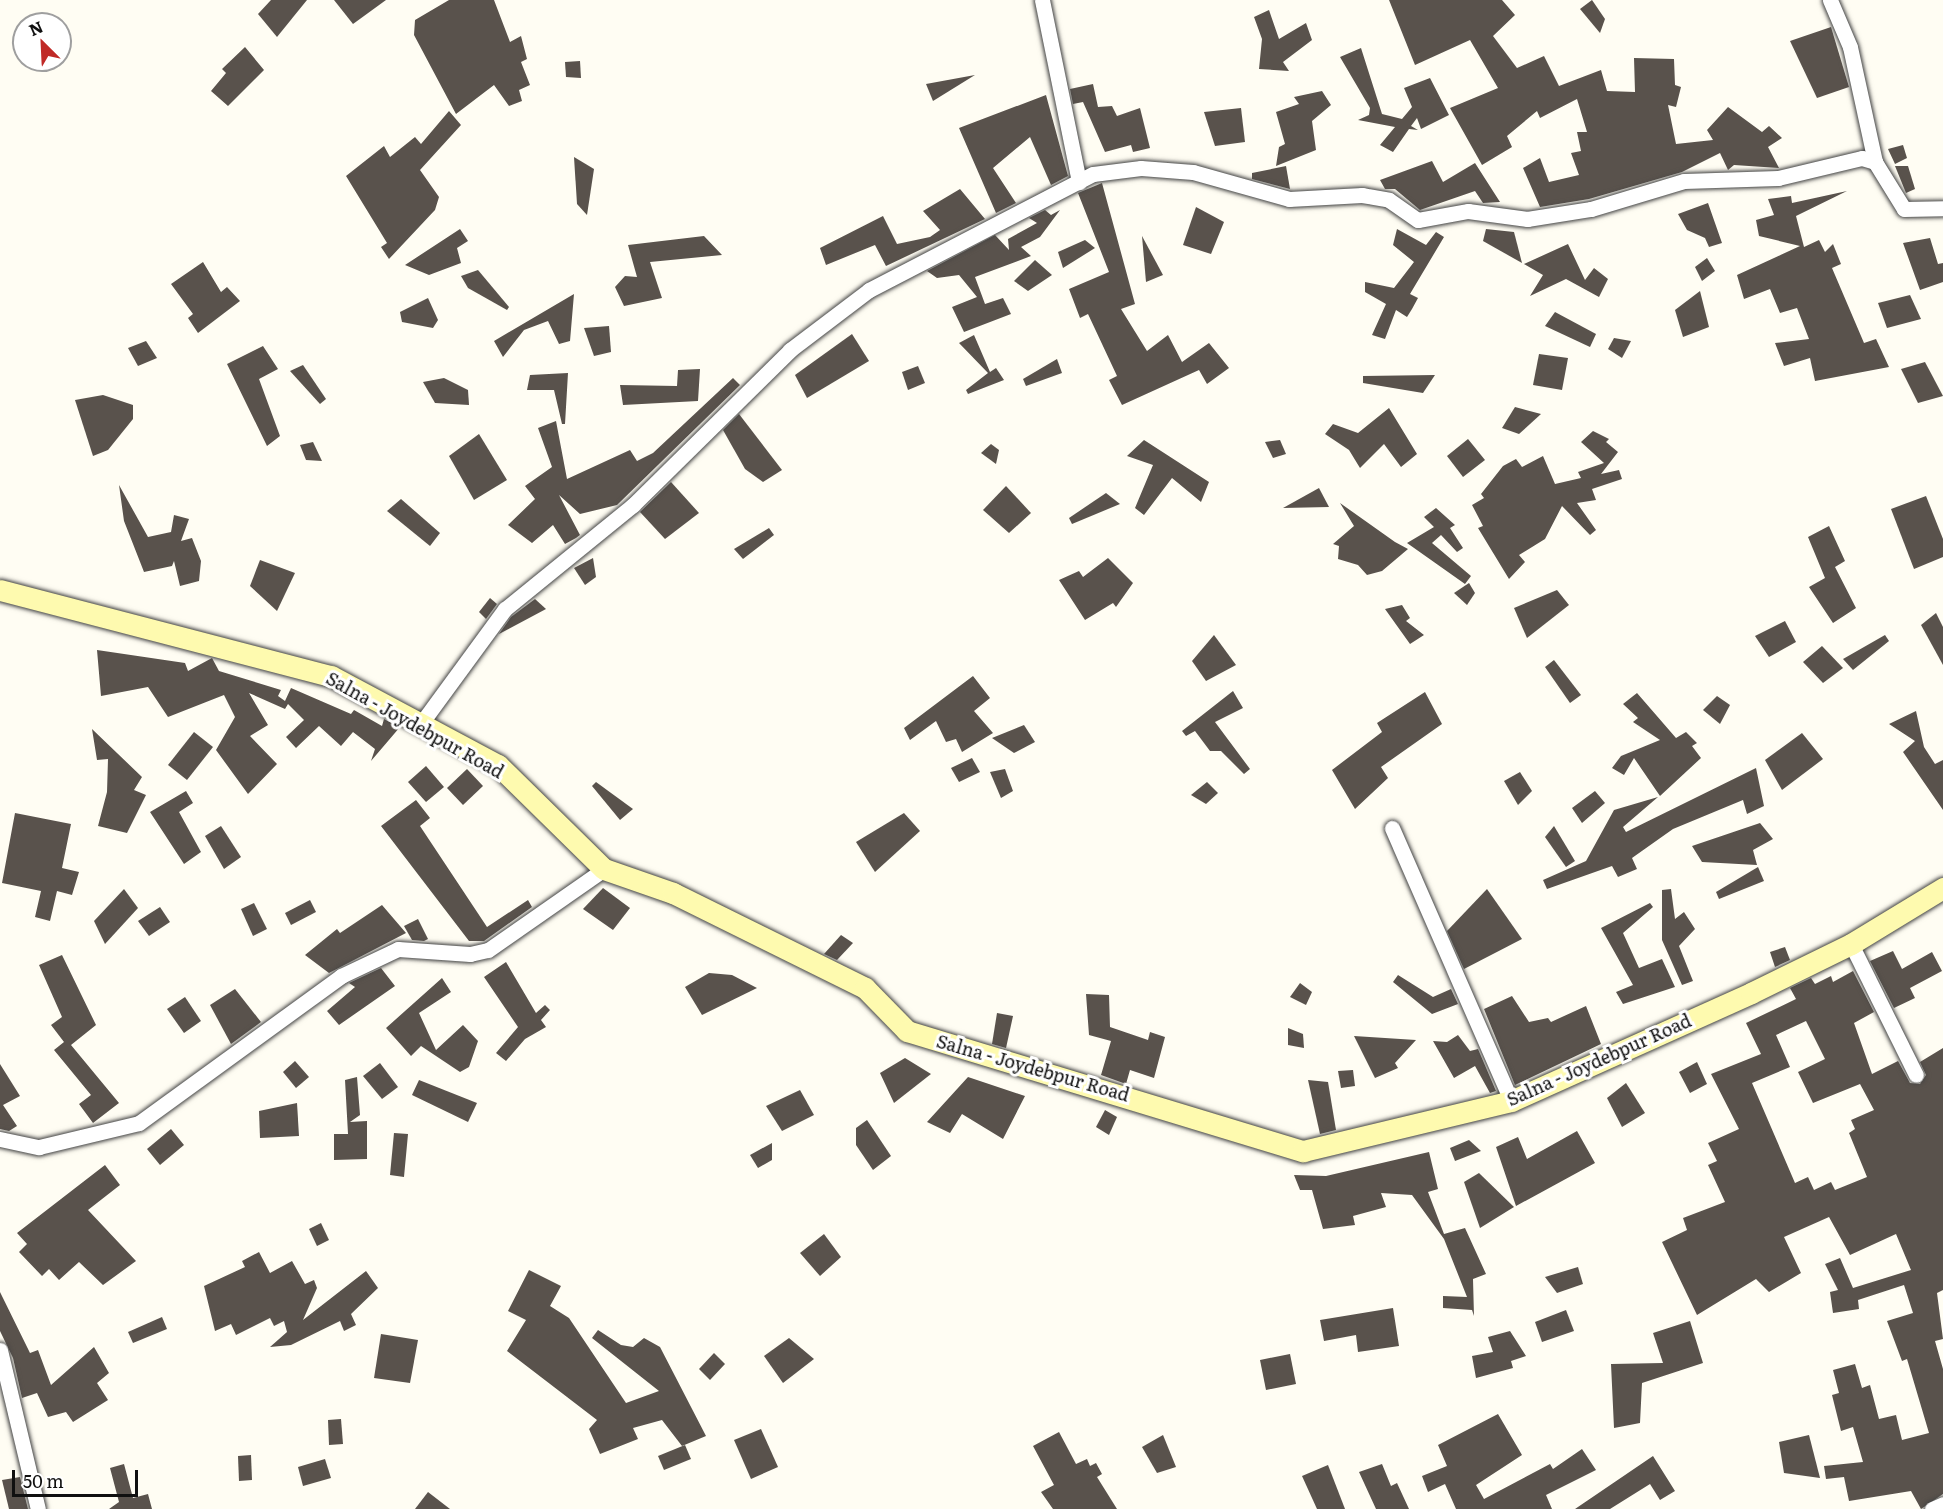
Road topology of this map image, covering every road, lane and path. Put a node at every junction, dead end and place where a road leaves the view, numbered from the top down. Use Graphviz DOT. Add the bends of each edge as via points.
graph roads {
  1 [pos="1042,0"];
  2 [pos="1830,0"];
  3 [pos="1875,162"];
  4 [pos="1079,182"];
  5 [pos="1943,208"];
  6 [pos="0,590"];
  7 [pos="420,725"];
  8 [pos="1392,828"];
  9 [pos="603,869"];
  10 [pos="1943,888"];
  11 [pos="1851,944"];
  12 [pos="1916,1075"];
  13 [pos="1511,1101"];
  14 [pos="0,1139"];
  15 [pos="0,1350"];
  16 [pos="1943,1504"];
  17 [pos="38,1509"];
  18 [pos="1932,1509"];
  1 -- 4 [label="street"];
  2 -- 3 [label="street" via="1850,47"];
  3 -- 4 [label="street" via="1862,158 1779,178 1684,181 1591,209 1527,219 1468,211 1418,220 1389,200 1362,195 1289,199 1194,172 1141,168 1093,174"];
  3 -- 5 [label="street" via="1904,209"];
  4 -- 7 [label="street" via="869,290 790,350 633,506 506,609"];
  6 -- 7 [label="main road, Salna - Joydebpur Road" via="331,676"];
  7 -- 9 [label="main road, Salna - Joydebpur Road" via="498,765"];
  8 -- 13 [label="street"];
  9 -- 13 [label="main road, Salna - Joydebpur Road" via="673,893 866,988 907,1031 1302,1151"];
  9 -- 14 [label="street" via="488,950 470,954 398,949 341,976 140,1123 39,1147"];
  10 -- 11 [label="main road, Salna - Joydebpur Road"];
  11 -- 12 [label="street"];
  11 -- 13 [label="main road, Salna - Joydebpur Road"];
  15 -- 17 [label="street"];
  16 -- 18 [label="street"];
}
